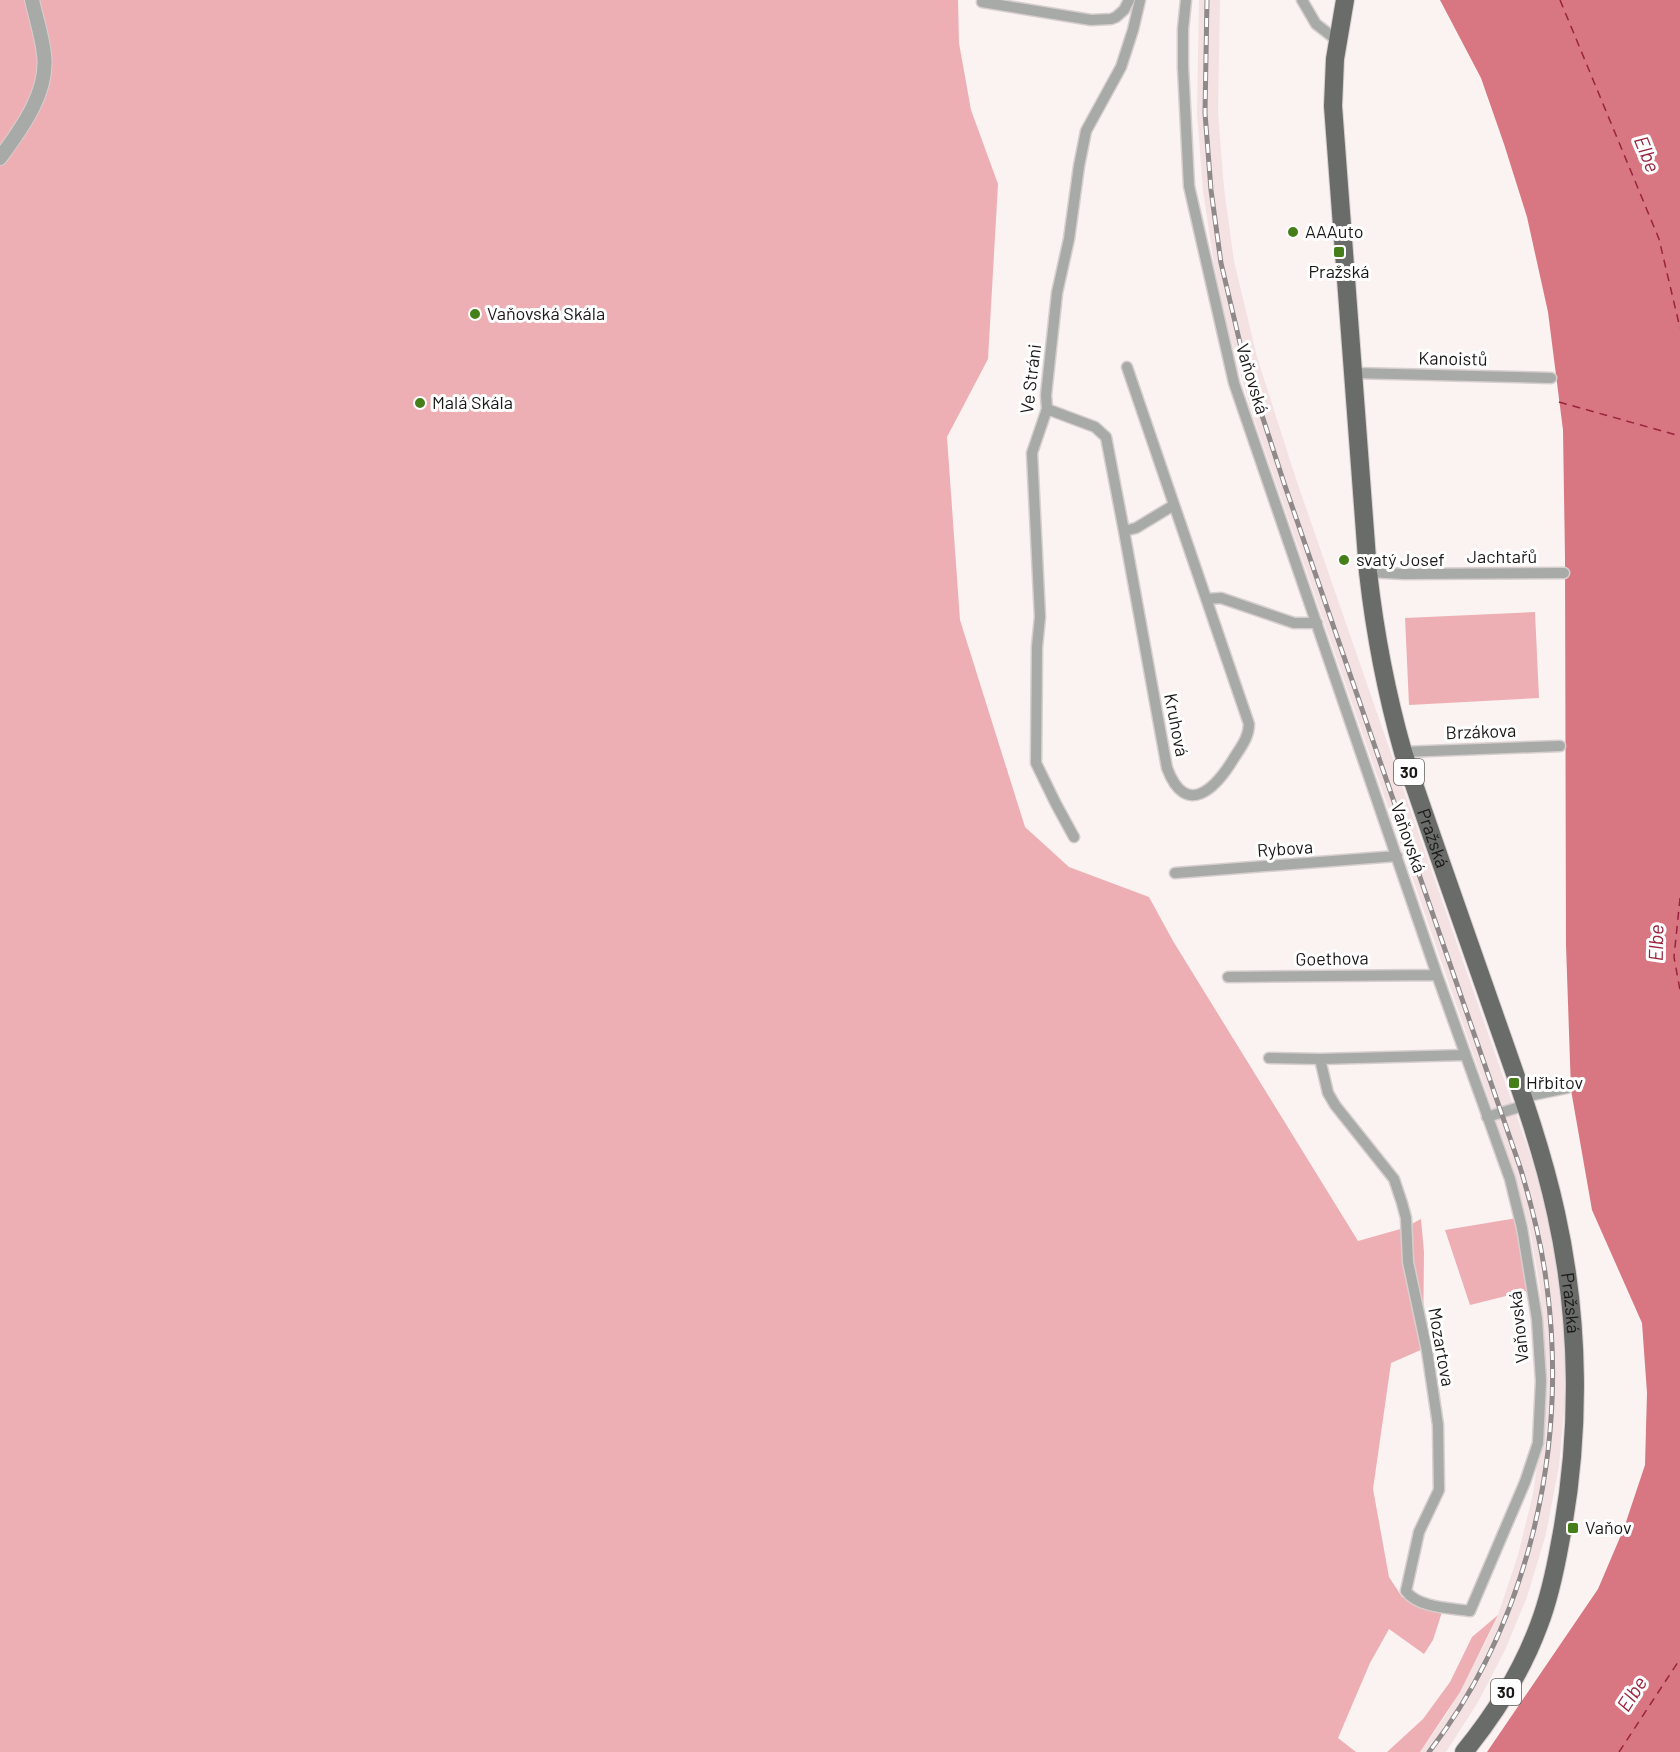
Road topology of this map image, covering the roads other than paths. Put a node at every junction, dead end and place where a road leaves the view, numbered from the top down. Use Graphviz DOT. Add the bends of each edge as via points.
graph roads {
  1 [pos="32,0"];
  2 [pos="1129,0"];
  3 [pos="1140,0"];
  4 [pos="1186,0"];
  5 [pos="1302,0"];
  6 [pos="1345,0"];
  7 [pos="981,2"];
  8 [pos="1338,41"];
  9 [pos="0,158"];
  10 [pos="1127,368"];
  11 [pos="1353,373"];
  12 [pos="1551,378"];
  13 [pos="1047,409"];
  14 [pos="1174,505"];
  15 [pos="1124,531"];
  16 [pos="1368,572"];
  17 [pos="1563,573"];
  18 [pos="1207,599"];
  19 [pos="1317,623"];
  20 [pos="1560,746"];
  21 [pos="1403,752"];
  22 [pos="1074,837"];
  23 [pos="1397,856"];
  24 [pos="1175,873"];
  25 [pos="1437,975"];
  26 [pos="1228,977"];
  27 [pos="1466,1056"];
  28 [pos="1269,1058"];
  29 [pos="1320,1059"];
  30 [pos="1567,1088"];
  31 [pos="1525,1101"];
  32 [pos="1487,1117"];
  33 [pos="1470,1611"];
  34 [pos="1464,1752"];
  1 -- 9 [label="street" via="44,55 44,78 34,104"];
  2 -- 7 [label="street" via="1116,17 1091,20"];
  3 -- 13 [label="street, Ve Stráni" via="1121,67 1086,131 1070,239 1057,293"];
  4 -- 19 [label="street, Vaňovská" via="1182,67 1193,208 1234,383"];
  5 -- 8 [label="street" via="1316,24"];
  6 -- 8 [label="main road, Pražská / 30"];
  8 -- 11 [label="main road, Pražská / 30" via="1333,106"];
  10 -- 14 [label="street, Kruhová"];
  11 -- 12 [label="street, Kanoistů"];
  11 -- 16 [label="main road, Pražská / 30"];
  13 -- 15 [label="street, Kruhová" via="1095,427 1106,437"];
  13 -- 22 [label="street, Ve Stráni" via="1032,453 1040,617 1036,763"];
  14 -- 15 [label="street"];
  14 -- 18 [label="street, Kruhová"];
  15 -- 18 [label="street, Kruhová" via="1167,768 1179,788 1192,795 1202,794 1216,784 1249,731"];
  16 -- 17 [label="street, Jachtařů"];
  16 -- 21 [label="main road, Pražská / 30" via="1378,648"];
  18 -- 19 [label="street" via="1221,598 1294,622"];
  19 -- 23 [label="street, Vaňovská"];
  20 -- 21 [label="street, Brzákova"];
  21 -- 31 [label="main road, Pražská / 30"];
  23 -- 24 [label="street, Rybova"];
  23 -- 25 [label="street, Vaňovská"];
  25 -- 26 [label="street, Goethova"];
  25 -- 27 [label="street, Vaňovská"];
  27 -- 29 [label="street"];
  27 -- 32 [label="street, Vaňovská"];
  28 -- 29 [label="street"];
  29 -- 33 [label="street, Mozartova" via="1332,1099 1394,1179 1406,1218 1408,1262 1427,1351 1437,1425 1439,1490 1419,1532 1406,1591 1410,1598 1432,1605"];
  30 -- 31 [label="street"];
  31 -- 32 [label="street"];
  31 -- 34 [label="main road, Pražská / 30" via="1550,1188 1570,1300 1574,1444 1554,1574 1539,1626 1511,1684"];
  32 -- 33 [label="street, Vaňovská" via="1510,1179 1522,1228 1537,1320 1540,1411 1538,1443 1525,1482"];
}
